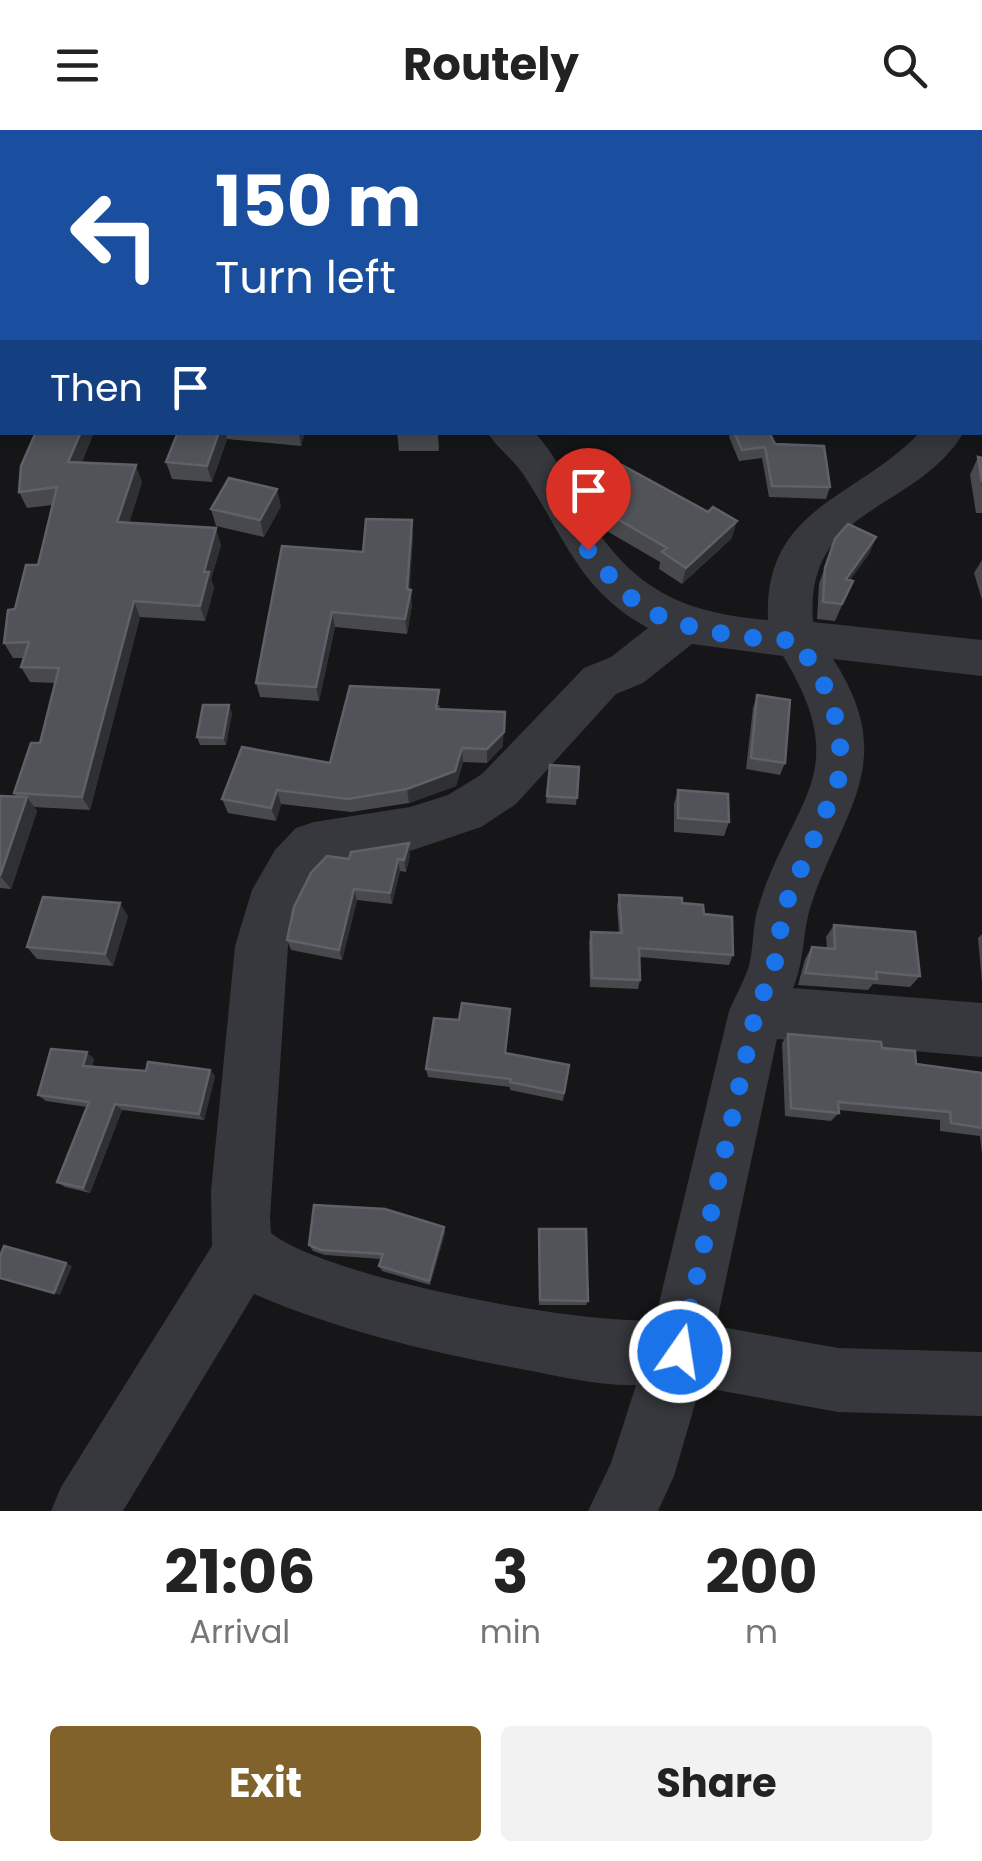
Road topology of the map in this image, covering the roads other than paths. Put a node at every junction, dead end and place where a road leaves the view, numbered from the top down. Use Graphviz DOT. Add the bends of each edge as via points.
graph roads {
  1 [pos="511,435"];
  2 [pos="942,435"];
  3 [pos="684,625"];
  4 [pos="794,641"];
  5 [pos="982,658"];
  6 [pos="756,1011"];
  7 [pos="982,1030"];
  8 [pos="244,1252"];
  9 [pos="680,1352"];
  10 [pos="982,1384"];
  11 [pos="85,1511"];
  12 [pos="622,1511"];
  1 -- 3 [label="street" via="542,466 573,526 620,586 644,608"];
  2 -- 4 [label="street" via="808,544 790,585"];
  3 -- 4 [label="street"];
  3 -- 8 [label="street" via="627,670 600,682 499,789 439,822 314,844 278,887 261,945 236,1222"];
  4 -- 5 [label="street"];
  4 -- 6 [label="street" via="823,682 841,733 838,783 784,908 774,968"];
  6 -- 7 [label="street"];
  6 -- 9 [label="street"];
  8 -- 9 [label="street" via="274,1274 317,1291 452,1324 622,1353"];
  8 -- 11 [label="street"];
  9 -- 10 [label="street" via="839,1380"];
  9 -- 12 [label="street"];
}
